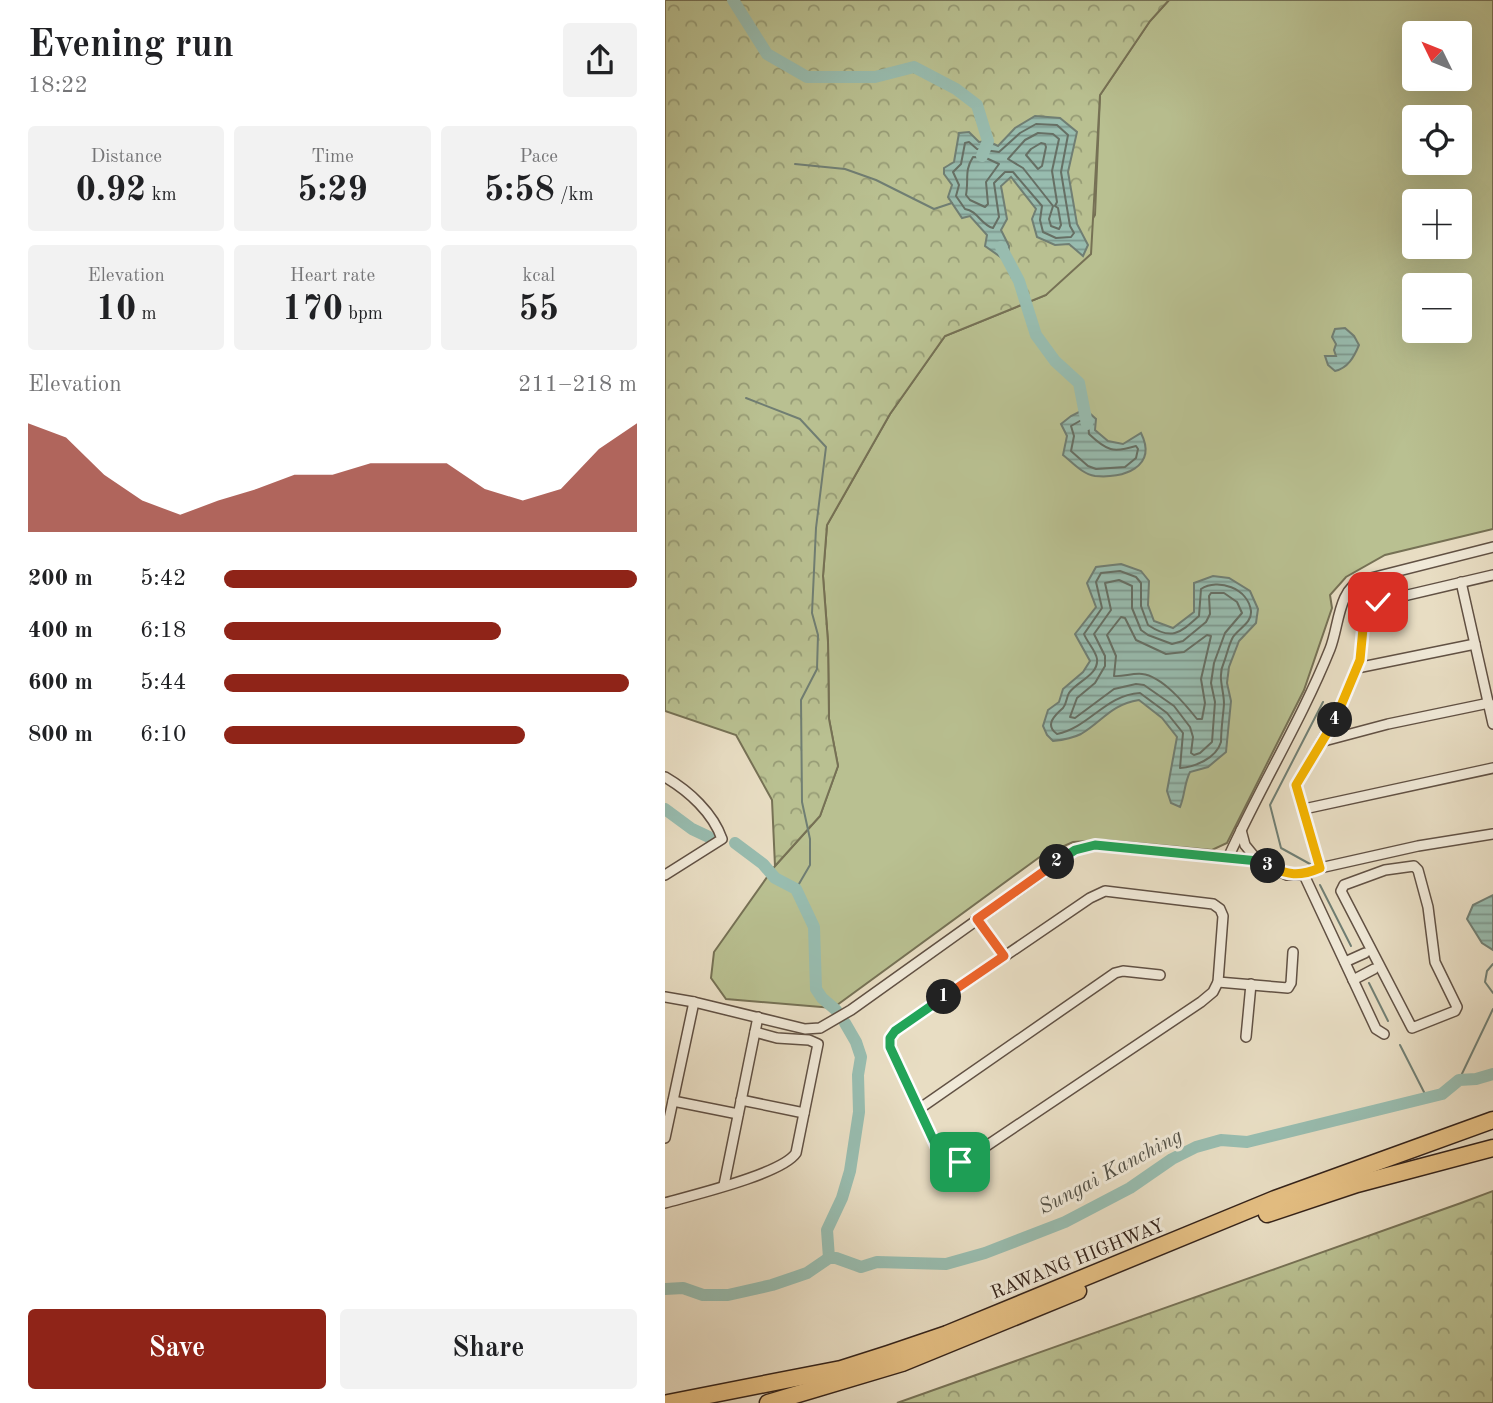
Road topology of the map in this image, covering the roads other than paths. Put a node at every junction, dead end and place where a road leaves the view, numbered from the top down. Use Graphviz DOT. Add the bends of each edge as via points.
graph roads {
  1 [pos="1493,547"];
  2 [pos="1493,575"];
  3 [pos="1461,582"];
  4 [pos="1475,643"];
  5 [pos="1357,668"];
  6 [pos="1489,703"];
  7 [pos="1493,724"];
  8 [pos="1324,741"];
  9 [pos="1493,768"];
  10 [pos="665,777"];
  11 [pos="1304,809"];
  12 [pos="1241,829"];
  13 [pos="1493,834"];
  14 [pos="1228,858"];
  15 [pos="1258,861"];
  16 [pos="1320,868"];
  17 [pos="665,875"];
  18 [pos="1304,875"];
  19 [pos="977,919"];
  20 [pos="1293,952"];
  21 [pos="1004,956"];
  22 [pos="1345,962"];
  23 [pos="1160,975"];
  24 [pos="1353,980"];
  25 [pos="1218,982"];
  26 [pos="1251,985"];
  27 [pos="665,994"];
  28 [pos="694,1002"];
  29 [pos="758,1017"];
  30 [pos="1410,1027"];
  31 [pos="755,1032"];
  32 [pos="1384,1034"];
  33 [pos="1246,1037"];
  34 [pos="741,1100"];
  35 [pos="673,1101"];
  36 [pos="919,1109"];
  37 [pos="804,1112"];
  38 [pos="739,1114"];
  39 [pos="1493,1120"];
  40 [pos="665,1138"];
  41 [pos="1493,1148"];
  42 [pos="724,1185"];
  43 [pos="665,1203"];
  44 [pos="800,1394"];
  45 [pos="668,1403"];
  46 [pos="768,1403"];
  47 [pos="781,1403"];
  1 -- 12 [label="street" via="1354,582 1347,590 1313,692"];
  2 -- 3 [label="street"];
  3 -- 4 [label="street"];
  3 -- 5 [label="street" via="1378,602 1364,618"];
  4 -- 5 [label="street"];
  4 -- 6 [label="street"];
  5 -- 8 [label="street"];
  6 -- 7 [label="street"];
  6 -- 8 [label="street"];
  8 -- 11 [label="street" via="1296,785"];
  9 -- 11 [label="street"];
  10 -- 17 [label="street" via="706,811 722,839"];
  11 -- 16 [label="street"];
  12 -- 14 [label="street"];
  12 -- 15 [label="street" via="1245,845"];
  13 -- 16 [label="street"];
  14 -- 15 [label="street"];
  14 -- 19 [label="street" via="1095,845 1075,850"];
  15 -- 18 [label="street" via="1287,875"];
  16 -- 18 [label="street"];
  18 -- 22 [label="street"];
  19 -- 21 [label="street"];
  19 -- 29 [label="street" via="820,1028 805,1029"];
  20 -- 26 [label="street" via="1289,988"];
  21 -- 25 [label="street" via="1105,891 1213,904 1223,916"];
  21 -- 36 [label="street" via="890,1038"];
  22 -- 24 [label="street"];
  22 -- 24 [label="street" via="1362,954 1372,970"];
  23 -- 36 [label="street" via="1115,973"];
  24 -- 32 [label="street" via="1376,1029"];
  25 -- 26 [label="street"];
  25 -- 36 [label="street" via="1201,1002 960,1162 938,1150"];
  26 -- 33 [label="street"];
  27 -- 28 [label="street"];
  28 -- 29 [label="street"];
  28 -- 35 [label="street"];
  29 -- 31 [label="street"];
  30 -- 30 [label="street" via="1341,891 1344,885 1385,870 1414,866 1428,906 1435,962 1457,1007"];
  31 -- 34 [label="street"];
  31 -- 37 [label="street" via="818,1044"];
  34 -- 37 [label="street"];
  34 -- 38 [label="street"];
  35 -- 38 [label="street"];
  35 -- 40 [label="street"];
  37 -- 42 [label="street" via="796,1153 789,1161"];
  38 -- 42 [label="street"];
  39 -- 45 [label="highway, RAWANG HIGHWAY" via="1275,1199 947,1334 841,1369"];
  41 -- 44 [label="highway, RAWANG HIGHWAY" via="1303,1201 927,1354"];
  42 -- 43 [label="street"];
  44 -- 46 [label="highway, RAWANG HIGHWAY"];
  44 -- 47 [label="highway"];
}
